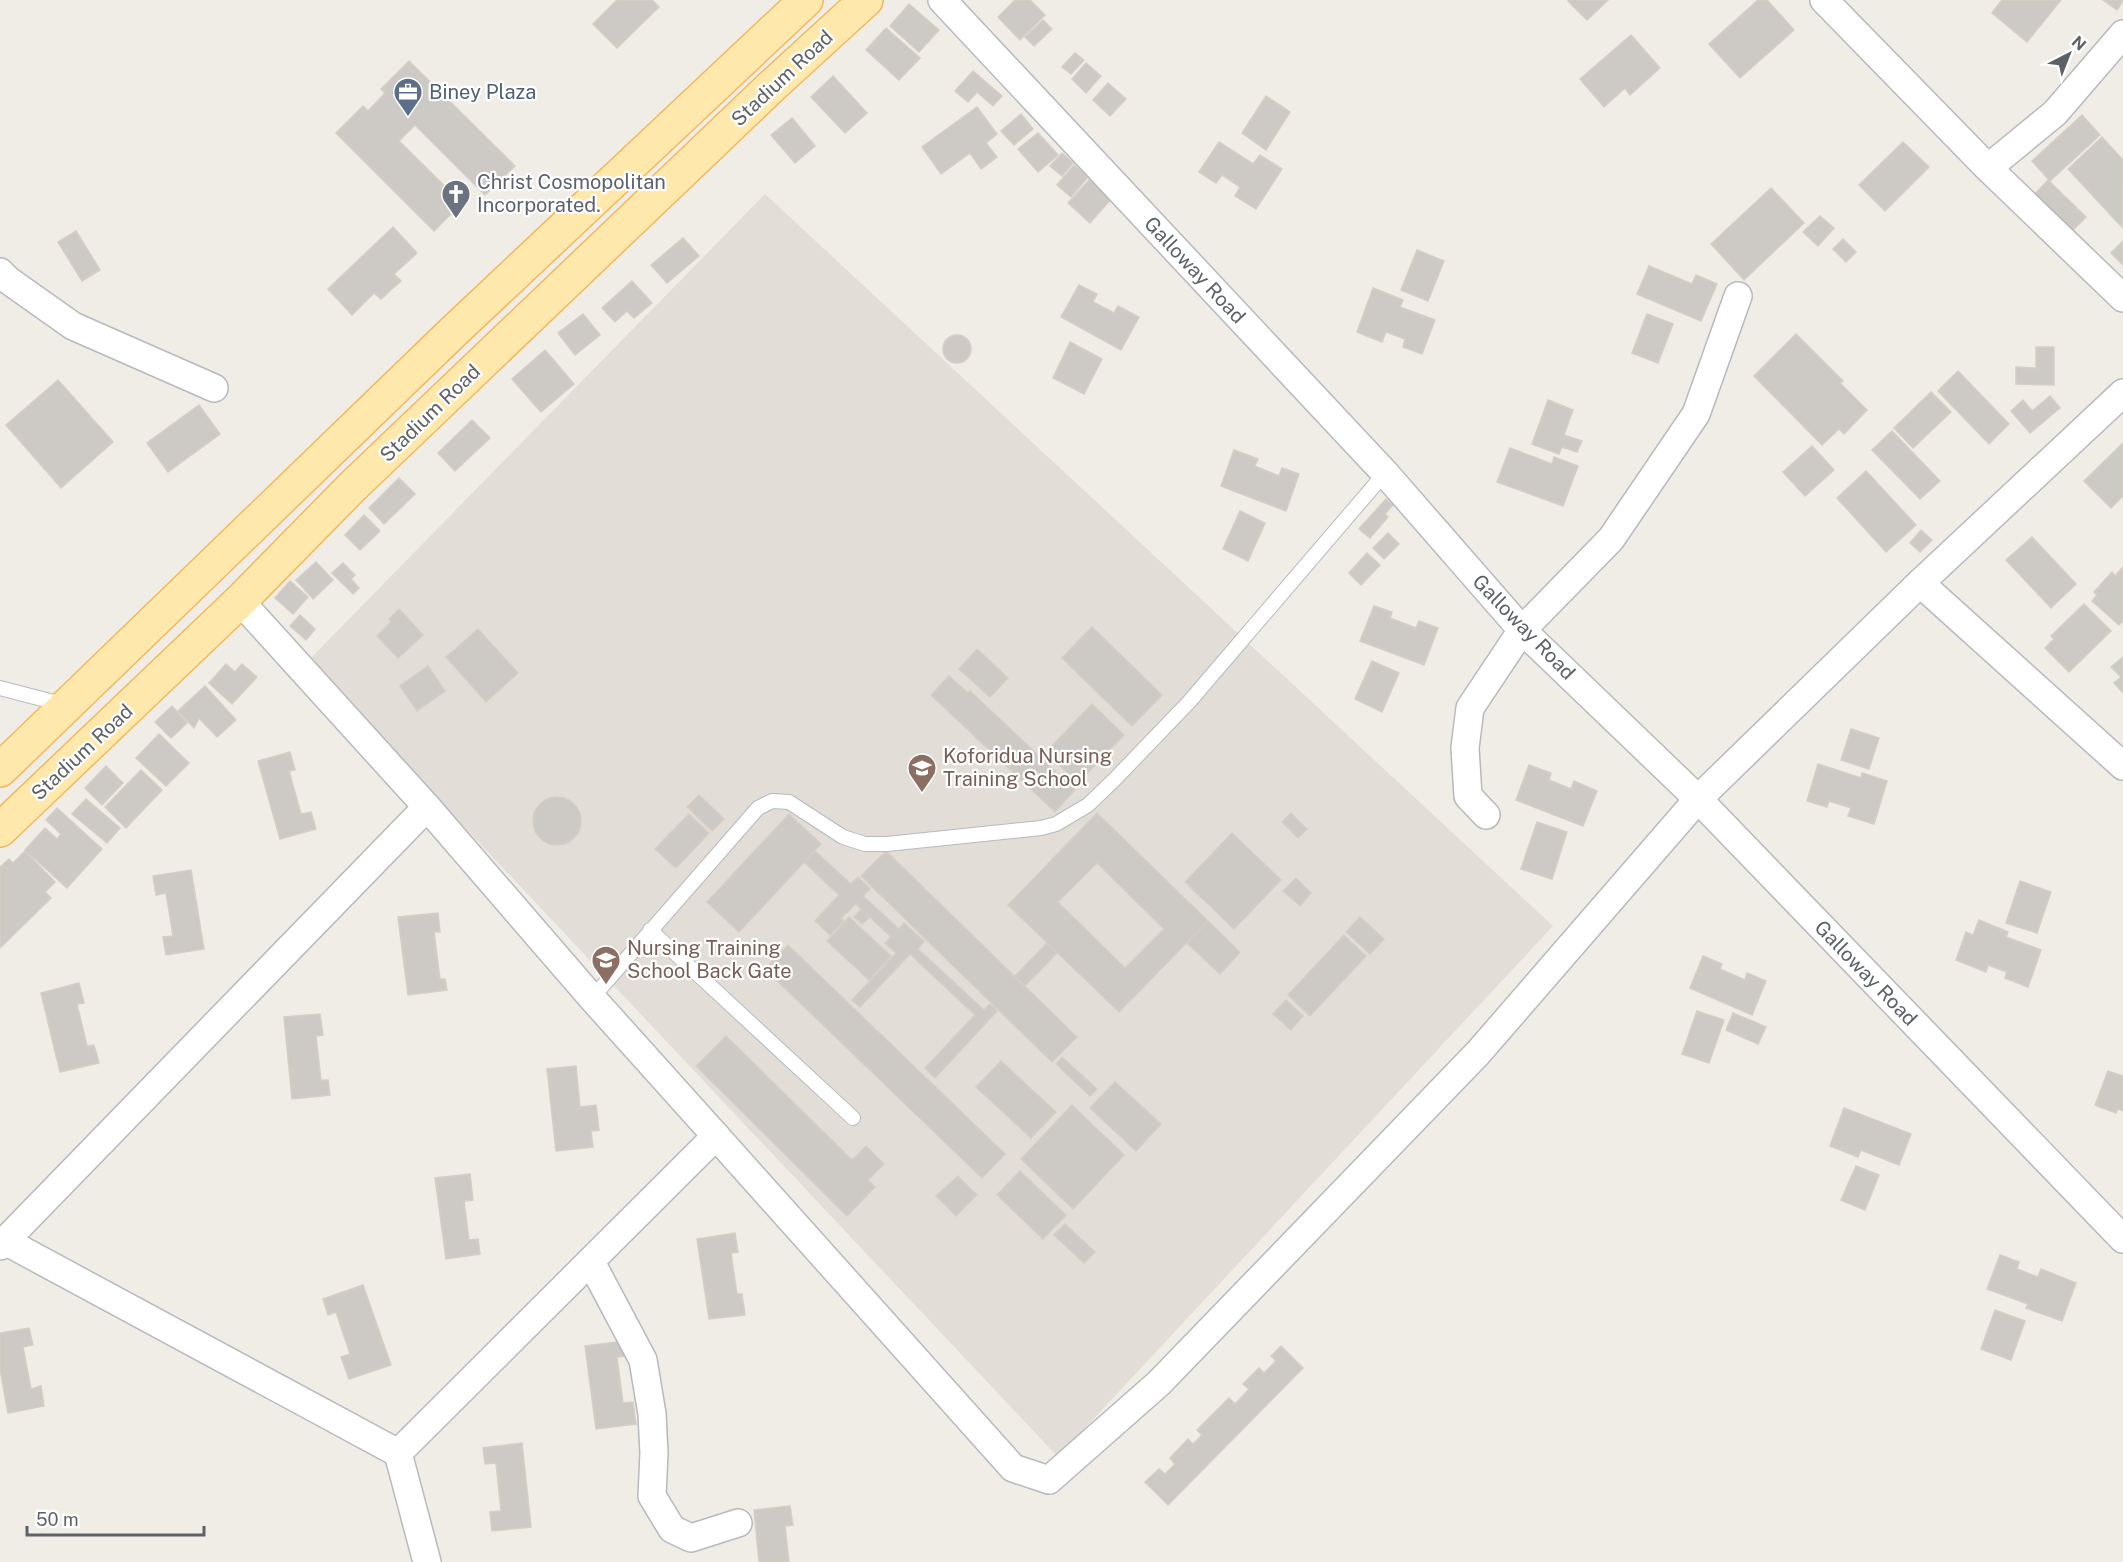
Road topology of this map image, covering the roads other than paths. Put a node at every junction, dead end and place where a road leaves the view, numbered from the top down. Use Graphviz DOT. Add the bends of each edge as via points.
graph roads {
  1 [pos="806,0"];
  2 [pos="866,0"];
  3 [pos="942,0"];
  4 [pos="1824,0"];
  5 [pos="2123,34"];
  6 [pos="1988,168"];
  7 [pos="0,272"];
  8 [pos="1738,296"];
  9 [pos="2123,298"];
  10 [pos="214,388"];
  11 [pos="2123,393"];
  12 [pos="1385,473"];
  13 [pos="1920,583"];
  14 [pos="240,601"];
  15 [pos="1522,630"];
  16 [pos="0,688"];
  17 [pos="67,706"];
  18 [pos="2123,766"];
  19 [pos="0,770"];
  20 [pos="1698,799"];
  21 [pos="427,807"];
  22 [pos="1486,815"];
  23 [pos="0,830"];
  24 [pos="650,930"];
  25 [pos="592,998"];
  26 [pos="853,1118"];
  27 [pos="716,1136"];
  28 [pos="2123,1239"];
  29 [pos="3,1244"];
  30 [pos="591,1262"];
  31 [pos="398,1453"];
  32 [pos="738,1523"];
  33 [pos="427,1562"];
  1 -- 17 [label="main road, Stadium Road" via="460,325"];
  2 -- 14 [label="main road, Stadium Road" via="361,479"];
  3 -- 12 [label="street, Galloway Road"];
  4 -- 6 [label="street"];
  5 -- 6 [label="street" via="2055,113"];
  6 -- 9 [label="street"];
  7 -- 10 [label="street" via="73,326"];
  8 -- 15 [label="street" via="1696,414 1611,539"];
  11 -- 13 [label="street"];
  12 -- 15 [label="street, Galloway Road"];
  12 -- 24 [label="lane" via="1189,702 1088,805 1056,824 1041,828 865,844 843,837 789,802 772,801 758,808"];
  13 -- 18 [label="street"];
  13 -- 20 [label="street"];
  14 -- 21 [label="street"];
  14 -- 23 [label="main road, Stadium Road"];
  15 -- 20 [label="street, Galloway Road"];
  15 -- 22 [label="street" via="1470,708 1465,748 1468,796"];
  16 -- 17 [label="lane"];
  17 -- 19 [label="main road, Stadium Road"];
  20 -- 27 [label="street" via="1478,1053 1159,1383 1049,1480 1013,1468"];
  20 -- 28 [label="street, Galloway Road"];
  21 -- 25 [label="street"];
  21 -- 29 [label="street"];
  24 -- 25 [label="lane"];
  24 -- 26 [label="lane"];
  25 -- 27 [label="street"];
  27 -- 30 [label="street"];
  29 -- 31 [label="street"];
  30 -- 31 [label="street"];
  30 -- 32 [label="street" via="643,1360 652,1414 652,1496 672,1529 691,1538"];
  31 -- 33 [label="street"];
}
